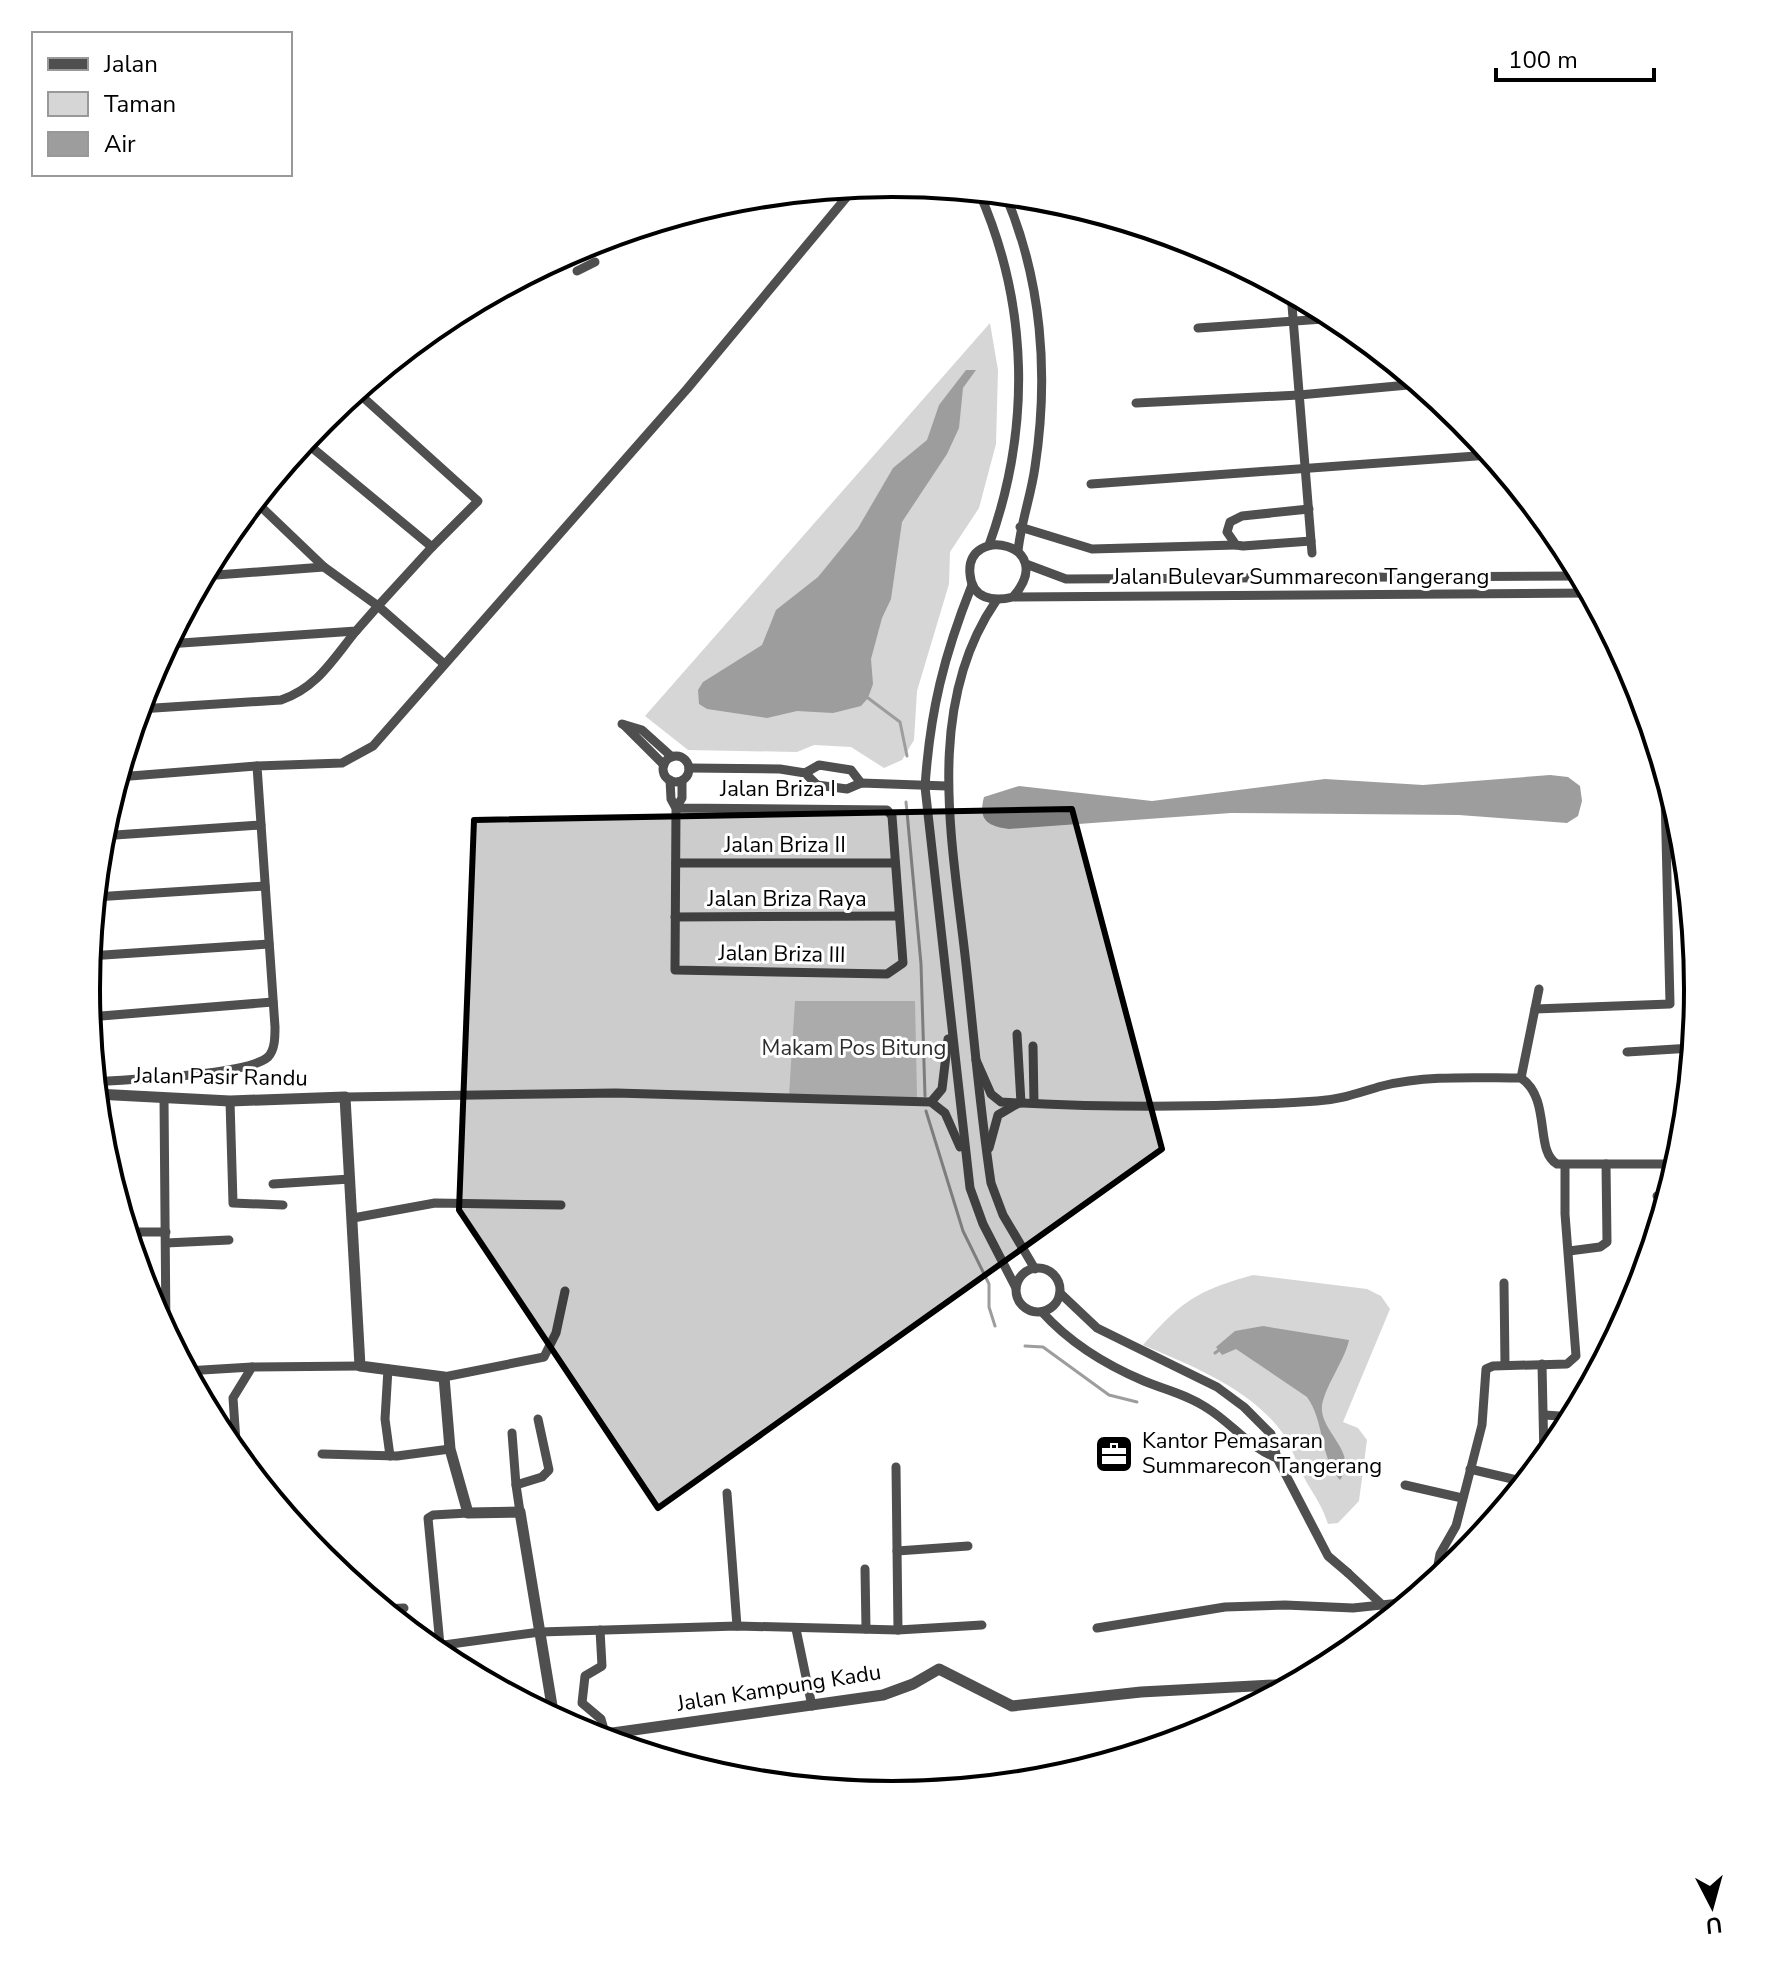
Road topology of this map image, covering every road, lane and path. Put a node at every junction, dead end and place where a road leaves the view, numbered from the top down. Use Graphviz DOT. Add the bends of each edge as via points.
graph roads {
  1 [pos="845,199"];
  2 [pos="983,203"];
  3 [pos="1009,206"];
  4 [pos="595,262"];
  5 [pos="577,271"];
  6 [pos="1291,305"];
  7 [pos="1316,320"];
  8 [pos="1292,322"];
  9 [pos="1198,328"];
  10 [pos="1404,385"];
  11 [pos="1299,395"];
  12 [pos="365,399"];
  13 [pos="1136,403"];
  14 [pos="314,449"];
  15 [pos="1477,456"];
  16 [pos="1307,468"];
  17 [pos="1091,484"];
  18 [pos="1309,509"];
  19 [pos="262,510"];
  20 [pos="1020,527"];
  21 [pos="1311,541"];
  22 [pos="989,545"];
  23 [pos="1236,545"];
  24 [pos="432,547"];
  25 [pos="1018,551"];
  26 [pos="1312,553"];
  27 [pos="1026,564"];
  28 [pos="324,567"];
  29 [pos="217,575"];
  30 [pos="1434,576"];
  31 [pos="1568,576"];
  32 [pos="1180,578"];
  33 [pos="972,585"];
  34 [pos="1578,593"];
  35 [pos="1434,594"];
  36 [pos="1180,596"];
  37 [pos="1013,597"];
  38 [pos="996,601"];
  39 [pos="378,606"];
  40 [pos="356,631"];
  41 [pos="180,643"];
  42 [pos="443,663"];
  43 [pos="152,708"];
  44 [pos="672,757"];
  45 [pos="664,765"];
  46 [pos="257,766"];
  47 [pos="689,768"];
  48 [pos="805,773"];
  49 [pos="129,776"];
  50 [pos="670,780"];
  51 [pos="682,781"];
  52 [pos="861,783"];
  53 [pos="947,786"];
  54 [pos="925,787"];
  55 [pos="676,808"];
  56 [pos="1665,816"];
  57 [pos="261,825"];
  58 [pos="115,835"];
  59 [pos="676,863"];
  60 [pos="895,863"];
  61 [pos="265,886"];
  62 [pos="106,896"];
  63 [pos="899,916"];
  64 [pos="675,917"];
  65 [pos="269,944"];
  66 [pos="101,955"];
  67 [pos="1539,989"];
  68 [pos="273,1002"];
  69 [pos="1535,1009"];
  70 [pos="101,1016"];
  71 [pos="950,1024"];
  72 [pos="1017,1034"];
  73 [pos="1033,1046"];
  74 [pos="1681,1049"];
  75 [pos="1627,1052"];
  76 [pos="976,1060"];
  77 [pos="1521,1078"];
  78 [pos="106,1081"];
  79 [pos="107,1095"];
  80 [pos="345,1097"];
  81 [pos="164,1098"];
  82 [pos="230,1101"];
  83 [pos="931,1102"];
  84 [pos="1021,1103"];
  85 [pos="1034,1103"];
  86 [pos="965,1157"];
  87 [pos="987,1157"];
  88 [pos="1606,1164"];
  89 [pos="1664,1164"];
  90 [pos="1565,1166"];
  91 [pos="350,1179"];
  92 [pos="273,1184"];
  93 [pos="283,1205"];
  94 [pos="561,1205"];
  95 [pos="353,1218"];
  96 [pos="139,1234"];
  97 [pos="166,1238"];
  98 [pos="229,1240"];
  99 [pos="1569,1251"];
  100 [pos="1035,1269"];
  101 [pos="1504,1283"];
  102 [pos="1016,1288"];
  103 [pos="565,1291"];
  104 [pos="1060,1293"];
  105 [pos="166,1305"];
  106 [pos="1042,1312"];
  107 [pos="1542,1364"];
  108 [pos="1505,1365"];
  109 [pos="360,1366"];
  110 [pos="252,1367"];
  111 [pos="388,1369"];
  112 [pos="198,1370"];
  113 [pos="444,1377"];
  114 [pos="1545,1415"];
  115 [pos="1559,1416"];
  116 [pos="538,1419"];
  117 [pos="235,1432"];
  118 [pos="512,1433"];
  119 [pos="1544,1438"];
  120 [pos="450,1449"];
  121 [pos="322,1454"];
  122 [pos="390,1456"];
  123 [pos="1277,1458"];
  124 [pos="896,1467"];
  125 [pos="1470,1469"];
  126 [pos="1513,1479"];
  127 [pos="516,1485"];
  128 [pos="1405,1485"];
  129 [pos="727,1493"];
  130 [pos="1462,1498"];
  131 [pos="520,1512"];
  132 [pos="468,1513"];
  133 [pos="968,1546"];
  134 [pos="897,1551"];
  135 [pos="1439,1561"];
  136 [pos="865,1569"];
  137 [pos="1390,1604"];
  138 [pos="399,1608"];
  139 [pos="404,1608"];
  140 [pos="1385,1608"];
  141 [pos="982,1625"];
  142 [pos="737,1626"];
  143 [pos="1097,1628"];
  144 [pos="796,1629"];
  145 [pos="866,1629"];
  146 [pos="600,1630"];
  147 [pos="898,1630"];
  148 [pos="540,1632"];
  149 [pos="433,1634"];
  150 [pos="447,1644"];
  151 [pos="1268,1685"];
  152 [pos="552,1704"];
  153 [pos="812,1706"];
  154 [pos="603,1726"];
  155 [pos="617,1731"];
  1 -- 42 [label="street" via="687,389"];
  2 -- 22 [label="street" via="1004,261 1020,358 1012,467"];
  3 -- 20 [label="street" via="1026,255 1043,357 1042,416"];
  4 -- 5 [label="street"];
  6 -- 8 [label="street"];
  7 -- 8 [label="street"];
  8 -- 9 [label="street"];
  8 -- 11 [label="street"];
  10 -- 11 [label="street"];
  11 -- 13 [label="street"];
  11 -- 16 [label="street"];
  12 -- 24 [label="street" via="478,501"];
  14 -- 24 [label="street"];
  15 -- 16 [label="street"];
  16 -- 17 [label="street"];
  16 -- 18 [label="street"];
  18 -- 21 [label="street"];
  18 -- 23 [label="street" via="1234,519 1227,532"];
  19 -- 28 [label="street"];
  20 -- 23 [label="street" via="1092,549"];
  20 -- 25 [label="street"];
  21 -- 23 [label="street"];
  21 -- 26 [label="street"];
  22 -- 25 [label="street" via="1004,544"];
  22 -- 33 [label="street" via="974,557"];
  24 -- 39 [label="street"];
  25 -- 27 [label="street"];
  27 -- 32 [label="street, Jalan Bulevar Summarecon Tangerang" via="1066,579"];
  27 -- 37 [label="street" via="1025,583"];
  28 -- 29 [label="street"];
  28 -- 39 [label="street"];
  30 -- 31 [label="street, Jalan Bulevar Summarecon Tangerang"];
  30 -- 32 [label="street, Jalan Bulevar Summarecon Tangerang"];
  30 -- 35 [label="street"];
  32 -- 36 [label="street"];
  33 -- 38 [label="street"];
  33 -- 54 [label="street" via="937,686"];
  34 -- 35 [label="street, Jalan Bulevar Summarecon Tangerang"];
  35 -- 36 [label="street, Jalan Bulevar Summarecon Tangerang"];
  36 -- 37 [label="street, Jalan Bulevar Summarecon Tangerang"];
  37 -- 38 [label="street, Jalan Bulevar Summarecon Tangerang"];
  38 -- 53 [label="street" via="983,620 959,691"];
  39 -- 40 [label="street"];
  39 -- 42 [label="street"];
  40 -- 41 [label="street"];
  40 -- 43 [label="street" via="299,694 281,700"];
  42 -- 46 [label="street" via="360,755 342,763"];
  44 -- 45 [label="street"];
  44 -- 45 [label="street" via="642,730 622,724"];
  44 -- 47 [label="street" via="684,758"];
  45 -- 50 [label="street"];
  46 -- 49 [label="street"];
  46 -- 57 [label="street"];
  47 -- 48 [label="street"];
  47 -- 51 [label="street"];
  48 -- 52 [label="street" via="817,785 847,789"];
  48 -- 52 [label="street" via="819,765 851,770"];
  50 -- 51 [label="street"];
  50 -- 55 [label="street"];
  51 -- 55 [label="street"];
  52 -- 54 [label="street"];
  53 -- 54 [label="street"];
  53 -- 76 [label="street"];
  54 -- 71 [label="street"];
  55 -- 59 [label="street"];
  55 -- 60 [label="street, Jalan Briza I" via="881,807 892,816"];
  56 -- 69 [label="street" via="1670,1004"];
  57 -- 58 [label="street"];
  57 -- 61 [label="street"];
  59 -- 60 [label="street, Jalan Briza II"];
  59 -- 64 [label="street"];
  60 -- 63 [label="street"];
  61 -- 62 [label="street"];
  61 -- 65 [label="street"];
  63 -- 64 [label="street, Jalan Briza Raya"];
  63 -- 64 [label="street, Jalan Briza III" via="903,963 887,974 675,970"];
  65 -- 66 [label="street"];
  65 -- 68 [label="street"];
  67 -- 69 [label="street"];
  68 -- 70 [label="street"];
  68 -- 78 [label="street" via="273,1050 259,1062"];
  69 -- 77 [label="street"];
  71 -- 83 [label="street" via="942,1089"];
  71 -- 86 [label="street"];
  72 -- 84 [label="street"];
  73 -- 85 [label="street"];
  74 -- 75 [label="street"];
  76 -- 84 [label="street" via="991,1094 1001,1102"];
  76 -- 87 [label="street"];
  77 -- 85 [label="street" via="1443,1078 1318,1101 1158,1108"];
  77 -- 90 [label="street" via="1540,1102 1549,1158"];
  79 -- 81 [label="street, Jalan Pasir Randu"];
  80 -- 82 [label="street, Jalan Pasir Randu"];
  80 -- 83 [label="street" via="616,1093"];
  80 -- 91 [label="street"];
  81 -- 82 [label="street, Jalan Pasir Randu"];
  81 -- 97 [label="street"];
  82 -- 93 [label="street" via="233,1203"];
  83 -- 86 [label="street" via="945,1113"];
  84 -- 85 [label="street"];
  84 -- 87 [label="street" via="998,1115"];
  86 -- 102 [label="street" via="983,1224"];
  87 -- 100 [label="street" via="1003,1215"];
  88 -- 89 [label="street"];
  88 -- 90 [label="street"];
  88 -- 99 [label="street" via="1607,1242"];
  90 -- 99 [label="street"];
  91 -- 92 [label="street"];
  91 -- 95 [label="street"];
  94 -- 95 [label="street" via="435,1203"];
  95 -- 109 [label="street"];
  96 -- 97 [label="street"];
  97 -- 98 [label="street"];
  97 -- 105 [label="street"];
  99 -- 107 [label="street" via="1576,1356 1567,1364"];
  100 -- 102 [label="street" via="1024,1273"];
  100 -- 104 [label="street" via="1051,1273"];
  101 -- 108 [label="street"];
  102 -- 106 [label="street" via="1025,1308"];
  103 -- 113 [label="street" via="556,1333 544,1357"];
  104 -- 106 [label="street"];
  104 -- 123 [label="street" via="1097,1328 1217,1387 1244,1407 1271,1434"];
  106 -- 123 [label="street" via="1092,1355 1205,1406 1257,1451"];
  107 -- 108 [label="street"];
  107 -- 114 [label="street"];
  108 -- 125 [label="street" via="1486,1369 1482,1425"];
  109 -- 110 [label="street"];
  109 -- 111 [label="street"];
  110 -- 112 [label="street"];
  110 -- 117 [label="street" via="233,1398"];
  111 -- 113 [label="street"];
  111 -- 122 [label="street" via="385,1419"];
  113 -- 120 [label="street"];
  114 -- 115 [label="street"];
  114 -- 119 [label="street"];
  116 -- 127 [label="street" via="548,1473"];
  118 -- 127 [label="street"];
  120 -- 122 [label="street"];
  120 -- 132 [label="street"];
  121 -- 122 [label="street"];
  123 -- 140 [label="street, bridge" via="1328,1556"];
  124 -- 134 [label="street"];
  125 -- 126 [label="street"];
  125 -- 130 [label="street"];
  127 -- 131 [label="street"];
  128 -- 130 [label="street"];
  129 -- 142 [label="street"];
  130 -- 135 [label="street"];
  131 -- 132 [label="street"];
  131 -- 148 [label="street"];
  132 -- 149 [label="street" via="428,1518"];
  133 -- 134 [label="street"];
  134 -- 147 [label="street"];
  136 -- 145 [label="street"];
  137 -- 143 [label="street" via="1225,1607"];
  138 -- 139 [label="street"];
  141 -- 147 [label="street"];
  142 -- 144 [label="street"];
  142 -- 146 [label="street"];
  144 -- 145 [label="street"];
  144 -- 153 [label="street"];
  145 -- 147 [label="street"];
  146 -- 148 [label="street"];
  146 -- 154 [label="street" via="602,1666 585,1676 582,1703"];
  148 -- 150 [label="street"];
  148 -- 152 [label="street"];
  151 -- 153 [label="street, Jalan Kampung Kadu" via="1012,1706 949,1672 883,1695"];
  153 -- 155 [label="street, Jalan Kampung Kadu"];
}
